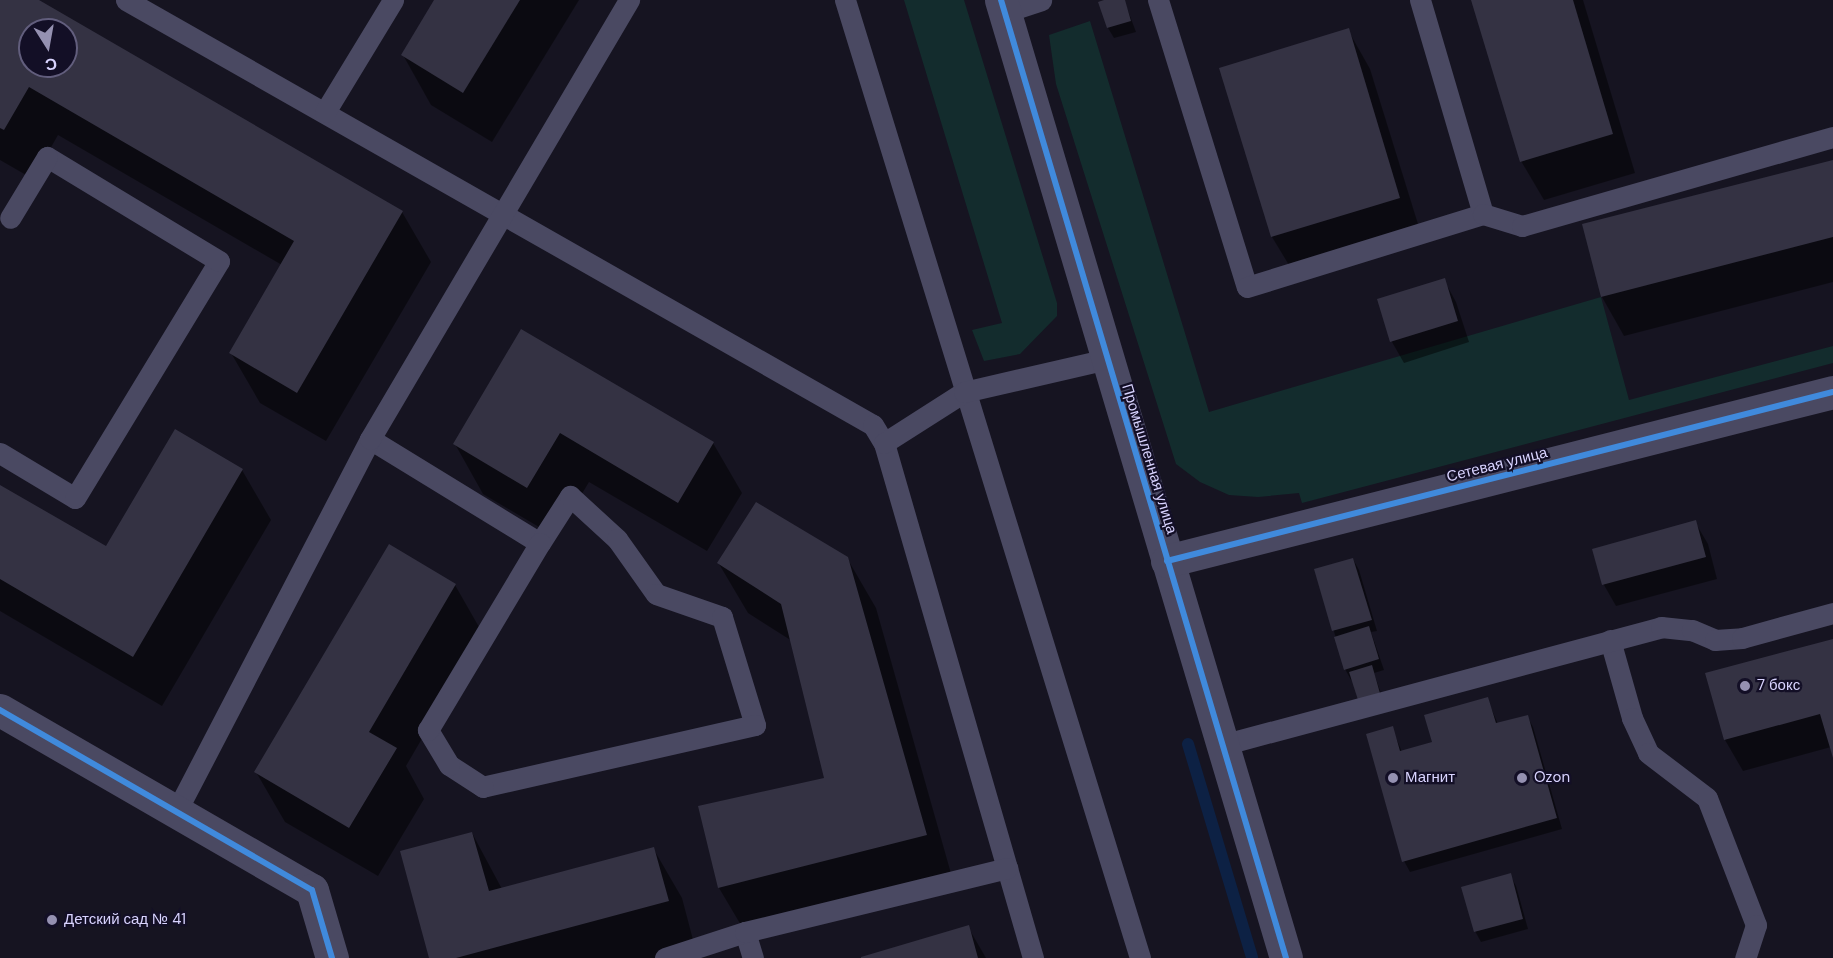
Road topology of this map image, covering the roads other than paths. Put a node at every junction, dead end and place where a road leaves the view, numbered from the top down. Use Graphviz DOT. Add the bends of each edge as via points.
graph roads {
  1 [pos="393,0"];
  2 [pos="629,0"];
  3 [pos="845,0"];
  4 [pos="1041,0"];
  5 [pos="1158,0"];
  6 [pos="1420,0"];
  7 [pos="136,2"];
  8 [pos="1003,6"];
  9 [pos="325,112"];
  10 [pos="1833,137"];
  11 [pos="503,214"];
  12 [pos="1483,214"];
  13 [pos="3,222"];
  14 [pos="1107,359"];
  15 [pos="964,392"];
  16 [pos="1833,392"];
  17 [pos="370,439"];
  18 [pos="884,443"];
  19 [pos="0,453"];
  20 [pos="540,543"];
  21 [pos="1167,561"];
  22 [pos="1833,613"];
  23 [pos="1610,640"];
  24 [pos="0,710"];
  25 [pos="1222,745"];
  26 [pos="176,812"];
  27 [pos="1007,868"];
  28 [pos="744,933"];
  29 [pos="332,958"];
  30 [pos="665,958"];
  31 [pos="753,958"];
  32 [pos="1033,958"];
  33 [pos="1140,958"];
  34 [pos="1286,958"];
  35 [pos="1745,958"];
  1 -- 9 [label="lane"];
  2 -- 11 [label="lane"];
  3 -- 15 [label="lane"];
  4 -- 8 [label="lane"];
  5 -- 12 [label="lane" via="1246,287"];
  6 -- 12 [label="lane"];
  7 -- 9 [label="lane"];
  8 -- 14 [label="street, Промышленная улица"];
  9 -- 11 [label="lane"];
  10 -- 12 [label="lane" via="1522,226"];
  11 -- 17 [label="lane"];
  11 -- 18 [label="lane" via="873,424"];
  13 -- 19 [label="lane" via="47,157 219,261 75,498"];
  14 -- 15 [label="lane"];
  14 -- 21 [label="street, Промышленная улица"];
  15 -- 18 [label="lane"];
  15 -- 33 [label="lane"];
  16 -- 21 [label="street, Сетевая улица"];
  17 -- 20 [label="lane"];
  17 -- 26 [label="lane"];
  18 -- 27 [label="lane"];
  20 -- 20 [label="lane" via="428,730 449,765 483,787 755,725 722,617 656,594 617,539 570,496"];
  21 -- 25 [label="street, Промышленная улица"];
  22 -- 23 [label="lane" via="1742,638 1715,640 1692,630 1661,627"];
  23 -- 25 [label="lane"];
  23 -- 35 [label="lane" via="1632,718 1648,753 1707,798 1756,925"];
  24 -- 26 [label="street"];
  25 -- 34 [label="street, Промышленная улица"];
  26 -- 29 [label="street" via="312,890"];
  27 -- 28 [label="lane"];
  27 -- 32 [label="lane"];
  28 -- 30 [label="lane"];
  28 -- 31 [label="lane"];
}
